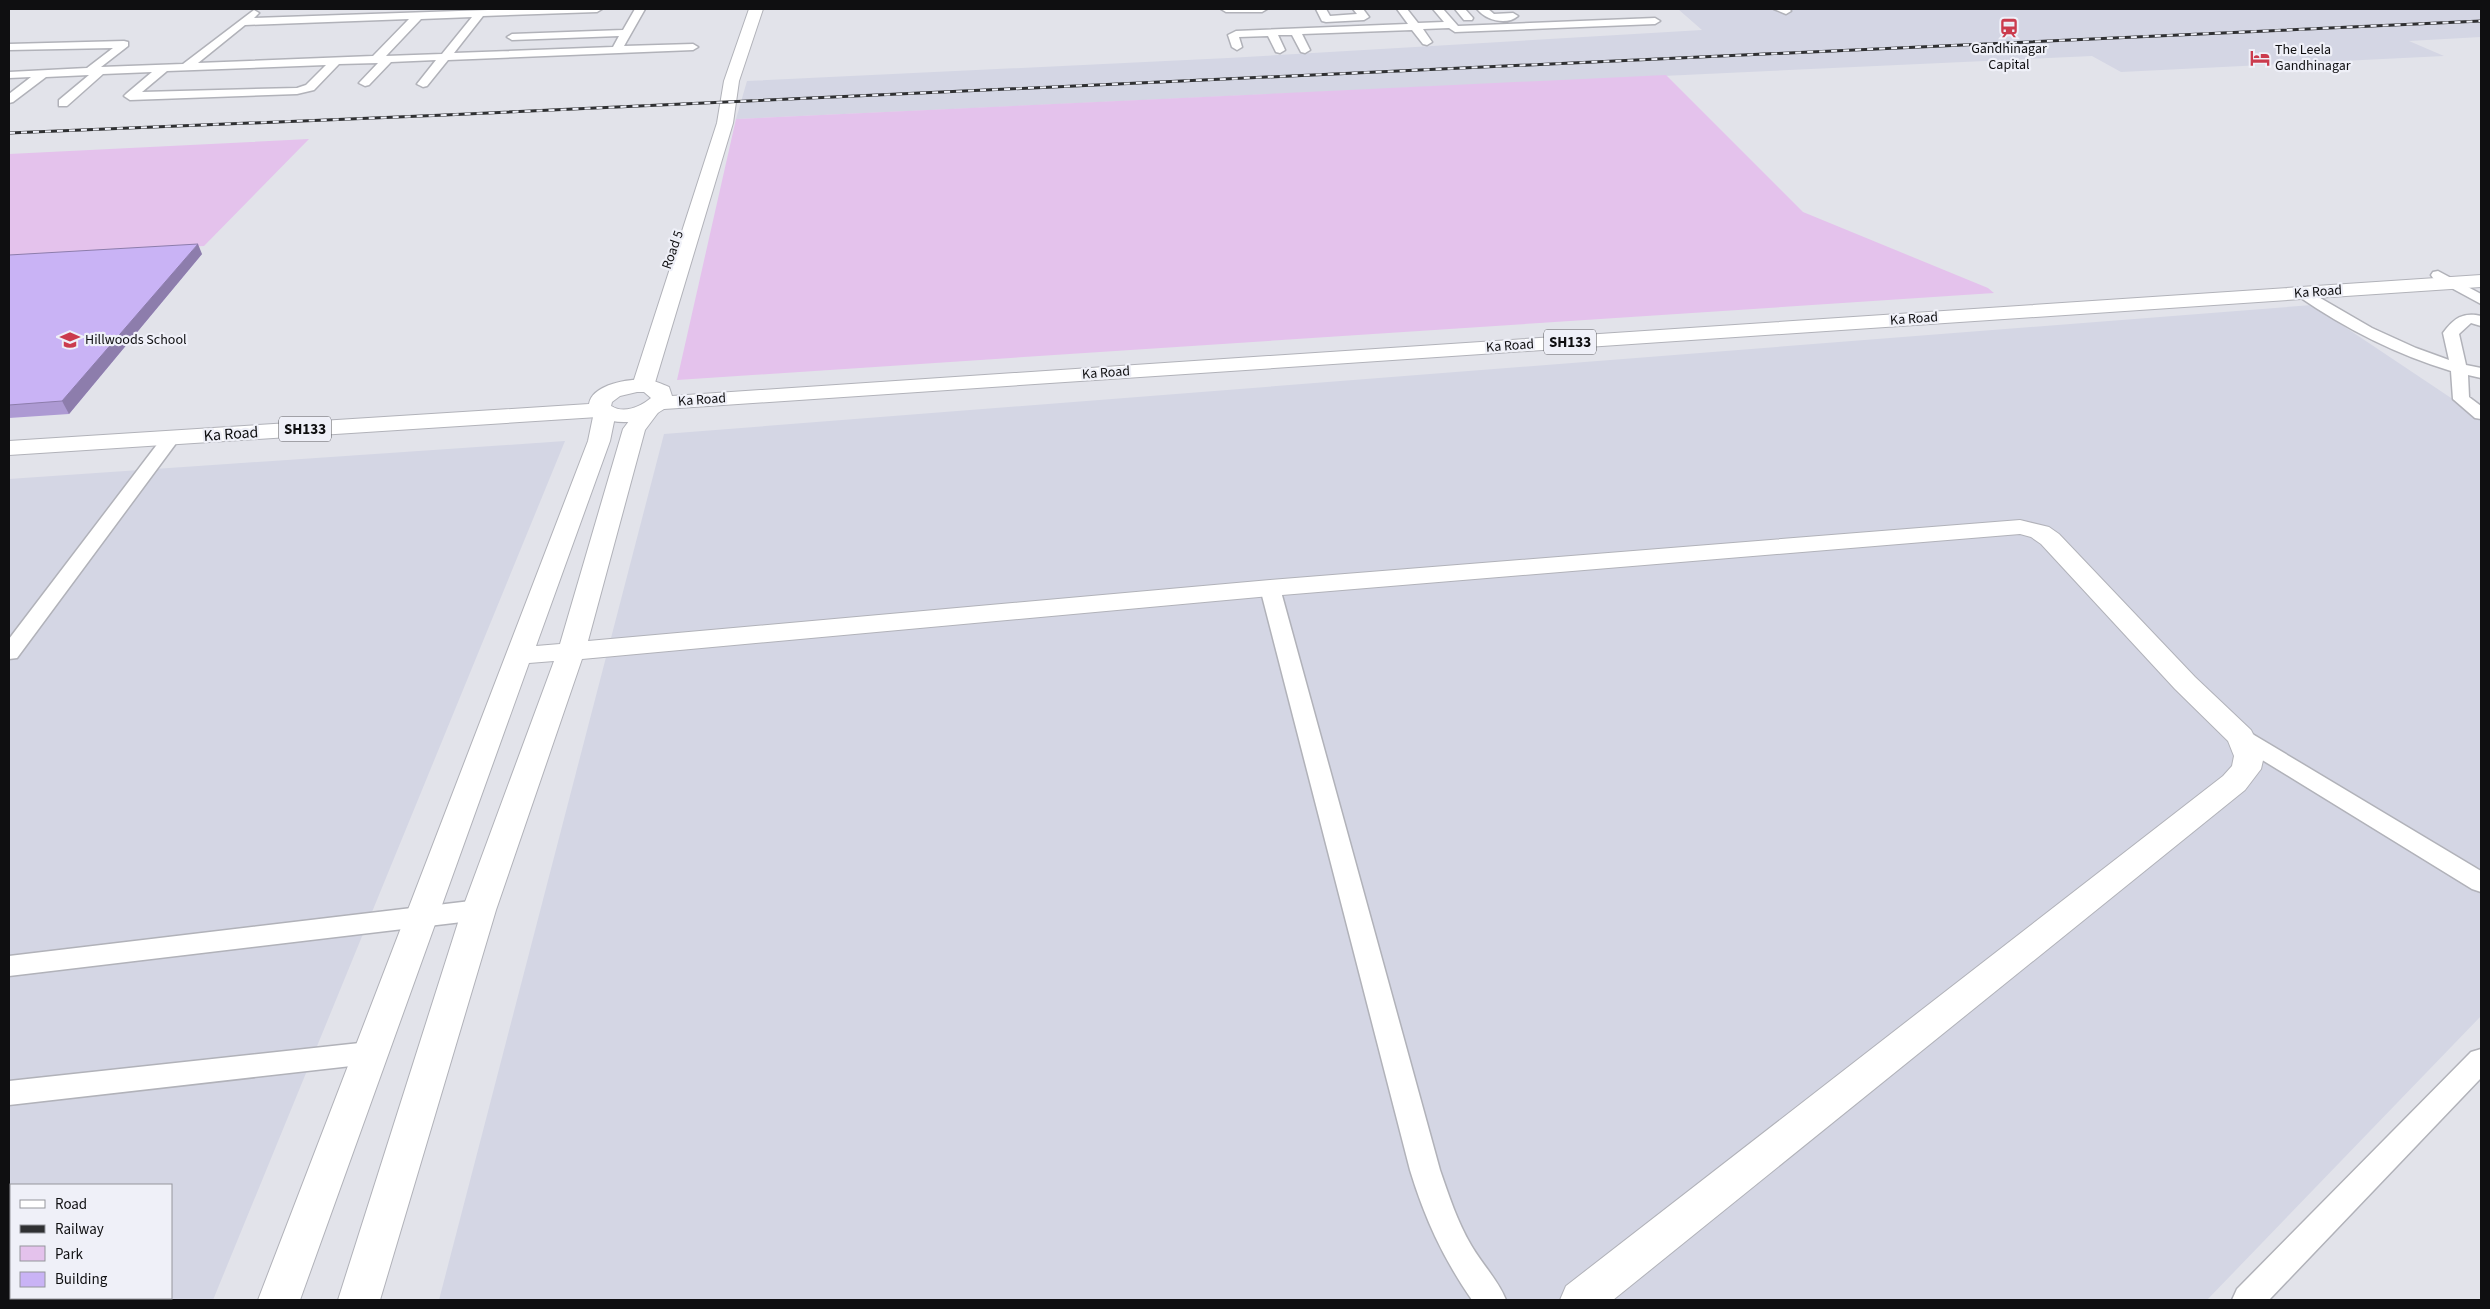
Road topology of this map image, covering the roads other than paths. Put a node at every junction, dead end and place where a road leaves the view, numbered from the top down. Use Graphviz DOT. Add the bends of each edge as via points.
graph roads {
  1 [pos="260,9"];
  2 [pos="302,9"];
  3 [pos="561,9"];
  4 [pos="597,9"];
  5 [pos="640,9"];
  6 [pos="756,9"];
  7 [pos="766,9"];
  8 [pos="1226,9"];
  9 [pos="1262,9"];
  10 [pos="1266,9"];
  11 [pos="1438,9"];
  12 [pos="1460,9"];
  13 [pos="1641,9"];
  14 [pos="526,11"];
  15 [pos="1604,11"];
  16 [pos="447,12"];
  17 [pos="485,12"];
  18 [pos="1404,12"];
  19 [pos="1578,12"];
  20 [pos="375,13"];
  21 [pos="413,13"];
  22 [pos="1365,14"];
  23 [pos="1499,14"];
  24 [pos="1475,15"];
  25 [pos="1322,16"];
  26 [pos="1390,16"];
  27 [pos="288,20"];
  28 [pos="243,22"];
  29 [pos="1616,22"];
  30 [pos="1451,24"];
  31 [pos="1588,24"];
  32 [pos="1562,25"];
  33 [pos="1415,26"];
  34 [pos="1485,28"];
  35 [pos="1295,31"];
  36 [pos="1271,32"];
  37 [pos="1626,32"];
  38 [pos="1599,33"];
  39 [pos="1336,34"];
  40 [pos="1573,34"];
  41 [pos="625,36"];
  42 [pos="512,37"];
  43 [pos="642,37"];
  44 [pos="1493,38"];
  45 [pos="1464,41"];
  46 [pos="55,42"];
  47 [pos="1427,42"];
  48 [pos="86,44"];
  49 [pos="9,46"];
  50 [pos="693,47"];
  51 [pos="1237,47"];
  52 [pos="617,50"];
  53 [pos="1280,50"];
  54 [pos="1305,50"];
  55 [pos="500,55"];
  56 [pos="9,57"];
  57 [pos="445,57"];
  58 [pos="383,59"];
  59 [pos="336,61"];
  60 [pos="25,62"];
  61 [pos="186,66"];
  62 [pos="164,68"];
  63 [pos="95,71"];
  64 [pos="45,73"];
  65 [pos="9,74"];
  66 [pos="323,74"];
  67 [pos="149,80"];
  68 [pos="366,83"];
  69 [pos="423,84"];
  70 [pos="731,90"];
  71 [pos="11,96"];
  72 [pos="63,103"];
  73 [pos="2481,272"];
  74 [pos="2445,279"];
  75 [pos="2481,281"];
  76 [pos="2303,293"];
  77 [pos="2481,300"];
  78 [pos="2481,321"];
  79 [pos="1687,329"];
  80 [pos="2459,368"];
  81 [pos="2481,373"];
  82 [pos="647,396"];
  83 [pos="602,407"];
  84 [pos="2481,414"];
  85 [pos="171,438"];
  86 [pos="9,440"];
  87 [pos="9,448"];
  88 [pos="1270,588"];
  89 [pos="571,652"];
  90 [pos="9,654"];
  91 [pos="518,656"];
  92 [pos="2241,737"];
  93 [pos="2481,883"];
  94 [pos="479,910"];
  95 [pos="420,917"];
  96 [pos="9,966"];
  97 [pos="369,1053"];
  98 [pos="2481,1060"];
  99 [pos="9,1093"];
  100 [pos="279,1300"];
  101 [pos="359,1300"];
  102 [pos="1490,1300"];
  103 [pos="1582,1300"];
  104 [pos="2248,1300"];
  1 -- 28 [label="street"];
  2 -- 27 [label="street"];
  3 -- 4 [label="street"];
  3 -- 14 [label="street"];
  5 -- 41 [label="street"];
  6 -- 70 [label="street, Road 5"];
  7 -- 70 [label="street, Road 5" via="743,74"];
  8 -- 9 [label="street"];
  9 -- 10 [label="street"];
  11 -- 30 [label="street"];
  12 -- 24 [label="street"];
  13 -- 29 [label="street" via="1658,23"];
  14 -- 17 [label="street"];
  14 -- 42 [label="street"];
  15 -- 29 [label="street"];
  16 -- 17 [label="street"];
  16 -- 21 [label="street"];
  17 -- 57 [label="street"];
  18 -- 26 [label="street"];
  18 -- 33 [label="street"];
  19 -- 31 [label="street"];
  20 -- 21 [label="street"];
  20 -- 27 [label="street"];
  21 -- 58 [label="street"];
  22 -- 25 [label="street"];
  23 -- 24 [label="street"];
  23 -- 32 [label="street" via="1554,14"];
  24 -- 30 [label="street"];
  24 -- 34 [label="street"];
  25 -- 39 [label="street"];
  27 -- 28 [label="street"];
  28 -- 61 [label="street"];
  29 -- 31 [label="street"];
  29 -- 37 [label="street"];
  30 -- 33 [label="street"];
  30 -- 34 [label="street"];
  30 -- 45 [label="street"];
  31 -- 32 [label="street"];
  31 -- 38 [label="street"];
  32 -- 34 [label="street"];
  32 -- 40 [label="street"];
  33 -- 39 [label="street"];
  33 -- 47 [label="street"];
  34 -- 44 [label="street"];
  35 -- 36 [label="street"];
  35 -- 39 [label="street"];
  35 -- 54 [label="street"];
  36 -- 51 [label="street" via="1233,34"];
  36 -- 53 [label="street"];
  41 -- 42 [label="street"];
  41 -- 43 [label="street"];
  41 -- 52 [label="street"];
  42 -- 55 [label="street"];
  46 -- 48 [label="street"];
  46 -- 49 [label="street"];
  46 -- 56 [label="street" via="33,56"];
  48 -- 63 [label="street" via="118,42 124,45"];
  48 -- 64 [label="street"];
  50 -- 52 [label="street"];
  52 -- 55 [label="street"];
  55 -- 57 [label="street"];
  57 -- 58 [label="street"];
  57 -- 69 [label="street"];
  58 -- 59 [label="street"];
  58 -- 68 [label="street"];
  59 -- 61 [label="street"];
  59 -- 66 [label="street"];
  60 -- 65 [label="street"];
  61 -- 62 [label="street"];
  62 -- 63 [label="street"];
  62 -- 67 [label="street"];
  63 -- 64 [label="street"];
  63 -- 72 [label="street"];
  64 -- 65 [label="street"];
  64 -- 71 [label="street"];
  66 -- 67 [label="street"];
  66 -- 67 [label="street" via="310,88 297,91 130,96"];
  70 -- 82 [label="street, Road 5" via="724,114 725,123"];
  73 -- 74 [label="street, Ka Road / SH133"];
  74 -- 75 [label="street, Ka Road / SH133"];
  74 -- 76 [label="street, Ka Road / SH133"];
  74 -- 77 [label="street"];
  74 -- 79 [label="street, Ka Road / SH133"];
  76 -- 79 [label="street, Ka Road / SH133"];
  76 -- 80 [label="street" via="2375,338"];
  78 -- 80 [label="street" via="2468,318 2452,333"];
  79 -- 82 [label="street, Ka Road / SH133"];
  80 -- 81 [label="street"];
  80 -- 84 [label="street" via="2461,399"];
  82 -- 83 [label="street, SH133" via="613,391"];
  82 -- 83 [label="street, SH133" via="625,416"];
  82 -- 89 [label="street" via="634,429"];
  83 -- 85 [label="street, Ka Road / SH133"];
  83 -- 86 [label="street, Ka Road / SH133"];
  83 -- 91 [label="street" via="599,441"];
  85 -- 87 [label="street, Ka Road / SH133"];
  85 -- 90 [label="street"];
  88 -- 89 [label="street"];
  88 -- 92 [label="street" via="2020,527 2040,532 2050,539 2184,683"];
  88 -- 102 [label="street" via="1425,1170 1440,1216 1460,1256"];
  89 -- 91 [label="street"];
  89 -- 94 [label="street"];
  91 -- 95 [label="street"];
  92 -- 93 [label="street"];
  92 -- 103 [label="street" via="2248,756 2246,769 2234,783"];
  94 -- 95 [label="street"];
  94 -- 101 [label="street"];
  95 -- 96 [label="street"];
  95 -- 97 [label="street"];
  97 -- 99 [label="street"];
  97 -- 100 [label="street"];
  98 -- 104 [label="street"];
}
